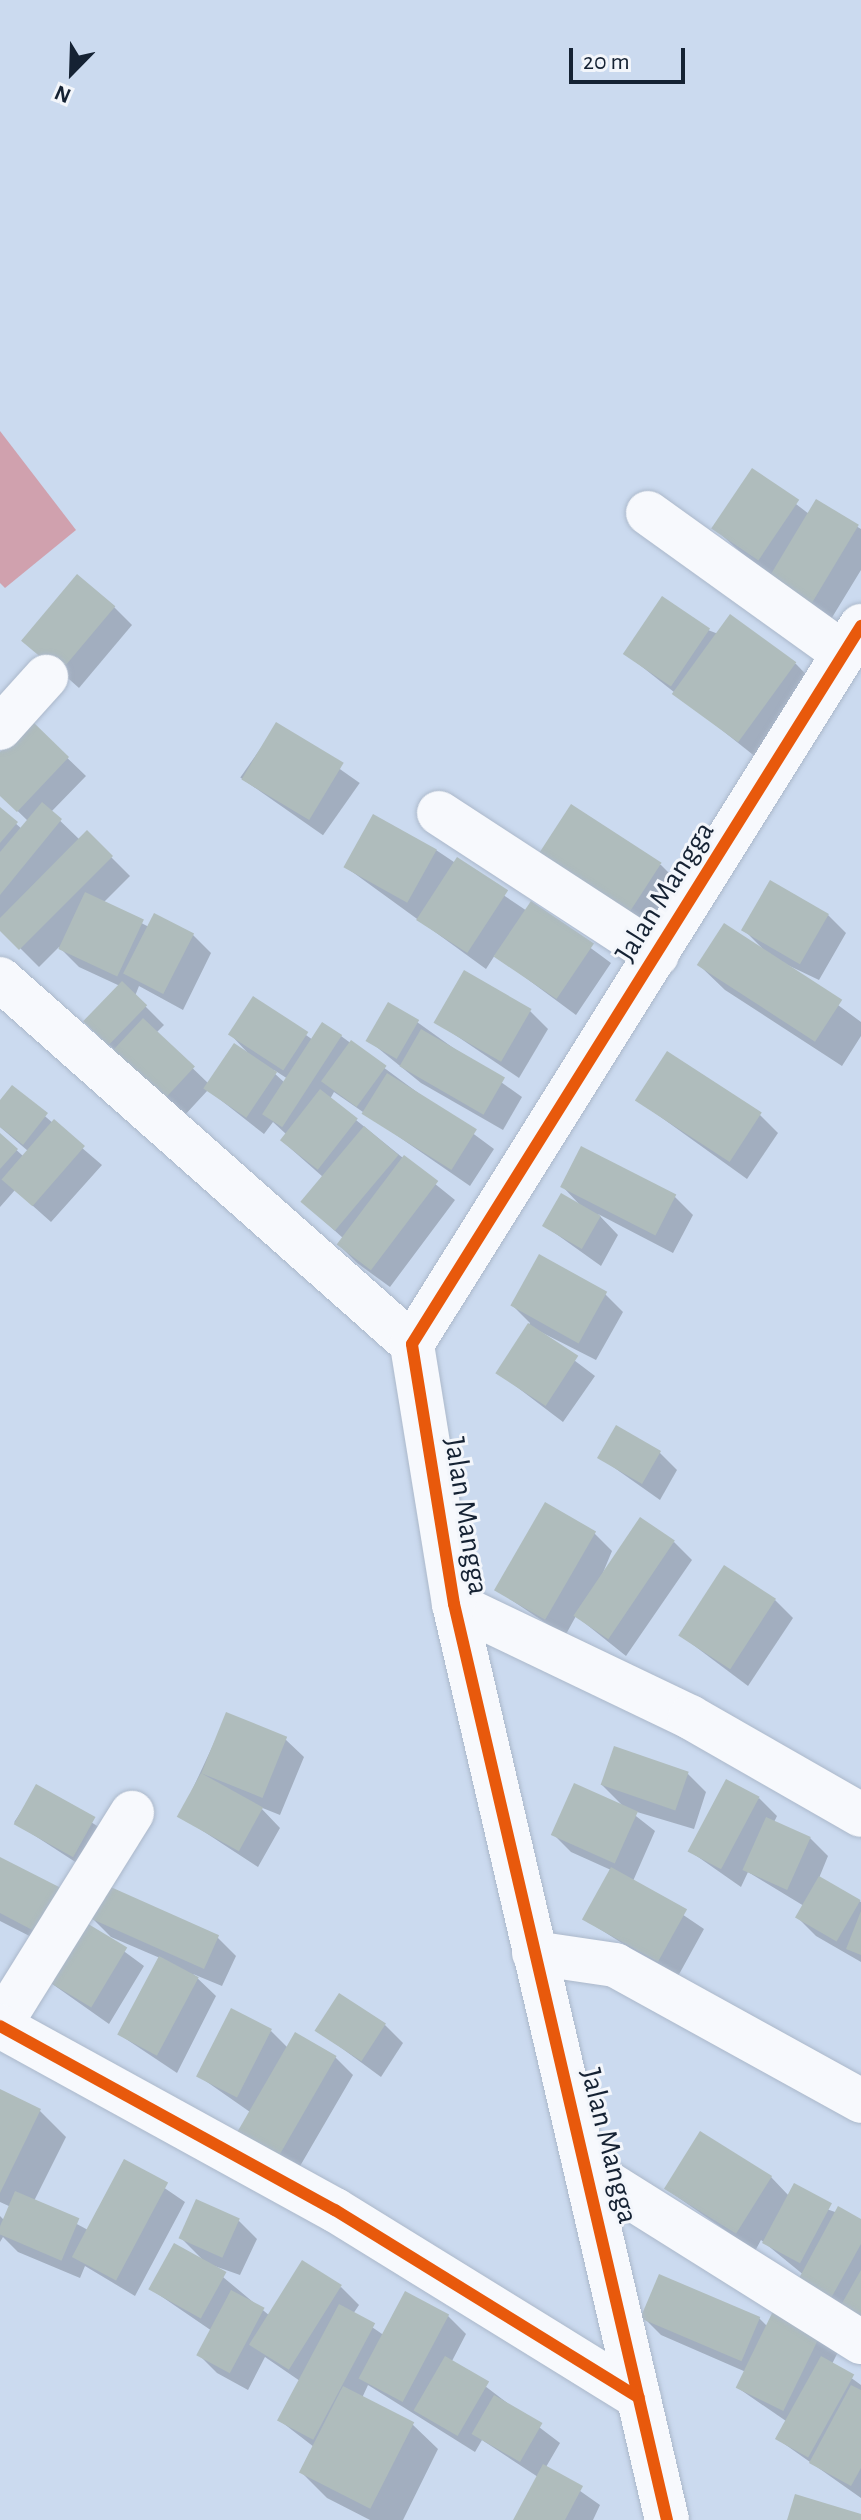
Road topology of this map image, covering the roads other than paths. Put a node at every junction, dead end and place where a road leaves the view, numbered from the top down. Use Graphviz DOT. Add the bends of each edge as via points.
graph roads {
  1 [pos="648,513"];
  2 [pos="853,640"];
  3 [pos="46,677"];
  4 [pos="0,728"];
  5 [pos="439,813"];
  6 [pos="657,955"];
  7 [pos="0,979"];
  8 [pos="412,1344"];
  9 [pos="454,1604"];
  10 [pos="132,1813"];
  11 [pos="861,1815"];
  12 [pos="534,1953"];
  13 [pos="0,2026"];
  14 [pos="861,2101"];
  15 [pos="590,2172"];
  16 [pos="861,2342"];
  17 [pos="639,2398"];
  18 [pos="667,2520"];
  1 -- 2 [label="street"];
  2 -- 6 [label="street, Jalan Mangga"];
  3 -- 4 [label="street"];
  5 -- 6 [label="street"];
  6 -- 8 [label="street, Jalan Mangga"];
  7 -- 8 [label="street"];
  8 -- 9 [label="street, Jalan Mangga"];
  9 -- 11 [label="street" via="690,1717"];
  9 -- 12 [label="street, Jalan Mangga"];
  10 -- 13 [label="street"];
  12 -- 14 [label="street" via="615,1965"];
  12 -- 15 [label="street, Jalan Mangga"];
  13 -- 17 [label="street" via="335,2210"];
  15 -- 16 [label="street"];
  15 -- 17 [label="street, Jalan Mangga"];
  17 -- 18 [label="street, Jalan Mangga"];
}
